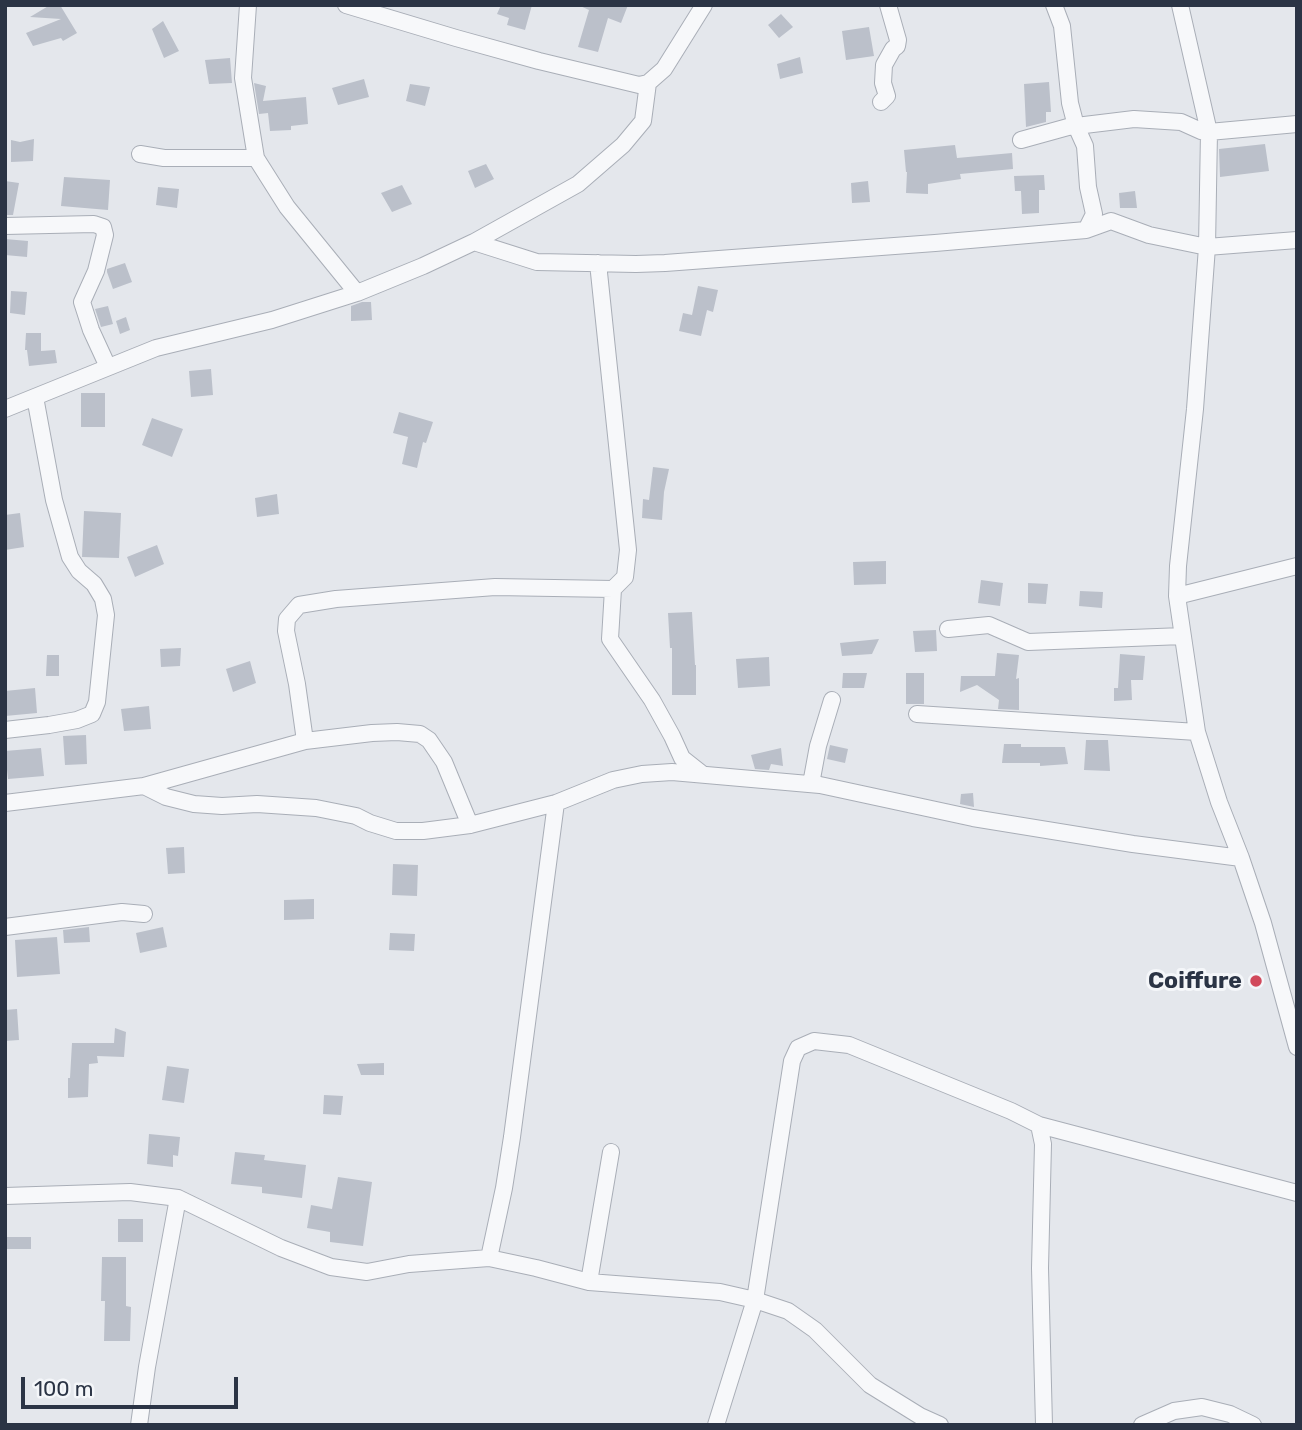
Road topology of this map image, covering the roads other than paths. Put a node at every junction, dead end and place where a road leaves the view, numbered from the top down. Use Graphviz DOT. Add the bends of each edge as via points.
graph roads {
  1 [pos="248,5"];
  2 [pos="346,5"];
  3 [pos="704,5"];
  4 [pos="888,5"];
  5 [pos="1054,5"];
  6 [pos="1180,5"];
  7 [pos="648,83"];
  8 [pos="881,102"];
  9 [pos="1297,124"];
  10 [pos="1076,126"];
  11 [pos="1209,132"];
  12 [pos="1021,140"];
  13 [pos="140,154"];
  14 [pos="256,158"];
  15 [pos="5,226"];
  16 [pos="1086,230"];
  17 [pos="1297,240"];
  18 [pos="474,242"];
  19 [pos="1207,247"];
  20 [pos="598,263"];
  21 [pos="358,293"];
  22 [pos="108,367"];
  23 [pos="35,397"];
  24 [pos="5,409"];
  25 [pos="1297,566"];
  26 [pos="613,589"];
  27 [pos="1177,596"];
  28 [pos="948,629"];
  29 [pos="1183,636"];
  30 [pos="832,700"];
  31 [pos="917,714"];
  32 [pos="5,730"];
  33 [pos="1197,732"];
  34 [pos="305,741"];
  35 [pos="702,774"];
  36 [pos="811,784"];
  37 [pos="144,786"];
  38 [pos="5,803"];
  39 [pos="556,803"];
  40 [pos="470,825"];
  41 [pos="1241,858"];
  42 [pos="144,914"];
  43 [pos="5,927"];
  44 [pos="1297,1047"];
  45 [pos="1039,1125"];
  46 [pos="611,1152"];
  47 [pos="1297,1193"];
  48 [pos="5,1196"];
  49 [pos="178,1198"];
  50 [pos="489,1258"];
  51 [pos="589,1282"];
  52 [pos="755,1300"];
  53 [pos="139,1425"];
  54 [pos="716,1425"];
  55 [pos="940,1425"];
  56 [pos="1044,1425"];
  57 [pos="1142,1425"];
  58 [pos="1252,1425"];
  1 -- 14 [label="street" via="243,78"];
  2 -- 7 [label="street" via="539,61 639,85"];
  3 -- 7 [label="street" via="664,69"];
  4 -- 8 [label="street" via="898,46 884,65 887,96"];
  5 -- 10 [label="street" via="1062,26"];
  6 -- 11 [label="street"];
  7 -- 18 [label="street" via="643,121 623,145 578,184"];
  9 -- 11 [label="street"];
  10 -- 11 [label="street" via="1134,120 1181,122"];
  10 -- 12 [label="street"];
  10 -- 16 [label="street" via="1085,146 1094,214"];
  11 -- 19 [label="street"];
  13 -- 14 [label="street"];
  14 -- 21 [label="street" via="287,207"];
  15 -- 22 [label="street" via="103,227 106,235 96,271 82,302"];
  16 -- 19 [label="street" via="1111,221 1149,235"];
  16 -- 20 [label="street" via="665,263"];
  17 -- 19 [label="street"];
  18 -- 20 [label="street" via="537,262"];
  18 -- 21 [label="street"];
  19 -- 27 [label="street"];
  20 -- 26 [label="street" via="628,550 625,577"];
  21 -- 22 [label="street" via="156,348"];
  22 -- 23 [label="street"];
  23 -- 24 [label="street"];
  23 -- 32 [label="street" via="70,557 94,584 106,615 92,714"];
  25 -- 27 [label="street"];
  26 -- 34 [label="street" via="495,587 299,605 287,619 286,631"];
  26 -- 35 [label="street" via="610,639 652,700 682,758"];
  27 -- 29 [label="street"];
  28 -- 29 [label="street" via="989,625 1028,642"];
  29 -- 33 [label="street"];
  30 -- 36 [label="street"];
  31 -- 33 [label="street"];
  33 -- 41 [label="street"];
  34 -- 37 [label="street"];
  34 -- 40 [label="street" via="372,733 420,734 444,762"];
  35 -- 36 [label="street"];
  35 -- 39 [label="street" via="642,774 613,780"];
  36 -- 41 [label="street" via="973,818"];
  37 -- 38 [label="street"];
  37 -- 40 [label="street" via="194,804 316,808 396,831"];
  39 -- 40 [label="street"];
  39 -- 50 [label="street" via="512,1137"];
  41 -- 44 [label="street"];
  42 -- 43 [label="street" via="110,913"];
  45 -- 47 [label="street"];
  45 -- 52 [label="street" via="849,1045 814,1041 799,1048 792,1061"];
  45 -- 56 [label="street" via="1043,1144"];
  46 -- 51 [label="street"];
  48 -- 49 [label="street" via="130,1192"];
  49 -- 50 [label="street" via="281,1248 331,1266 367,1272"];
  49 -- 53 [label="street"];
  50 -- 51 [label="street"];
  51 -- 52 [label="street" via="720,1292"];
  52 -- 54 [label="street"];
  52 -- 55 [label="street" via="788,1311 815,1330 870,1385"];
  57 -- 58 [label="street" via="1174,1411 1202,1407"];
}
